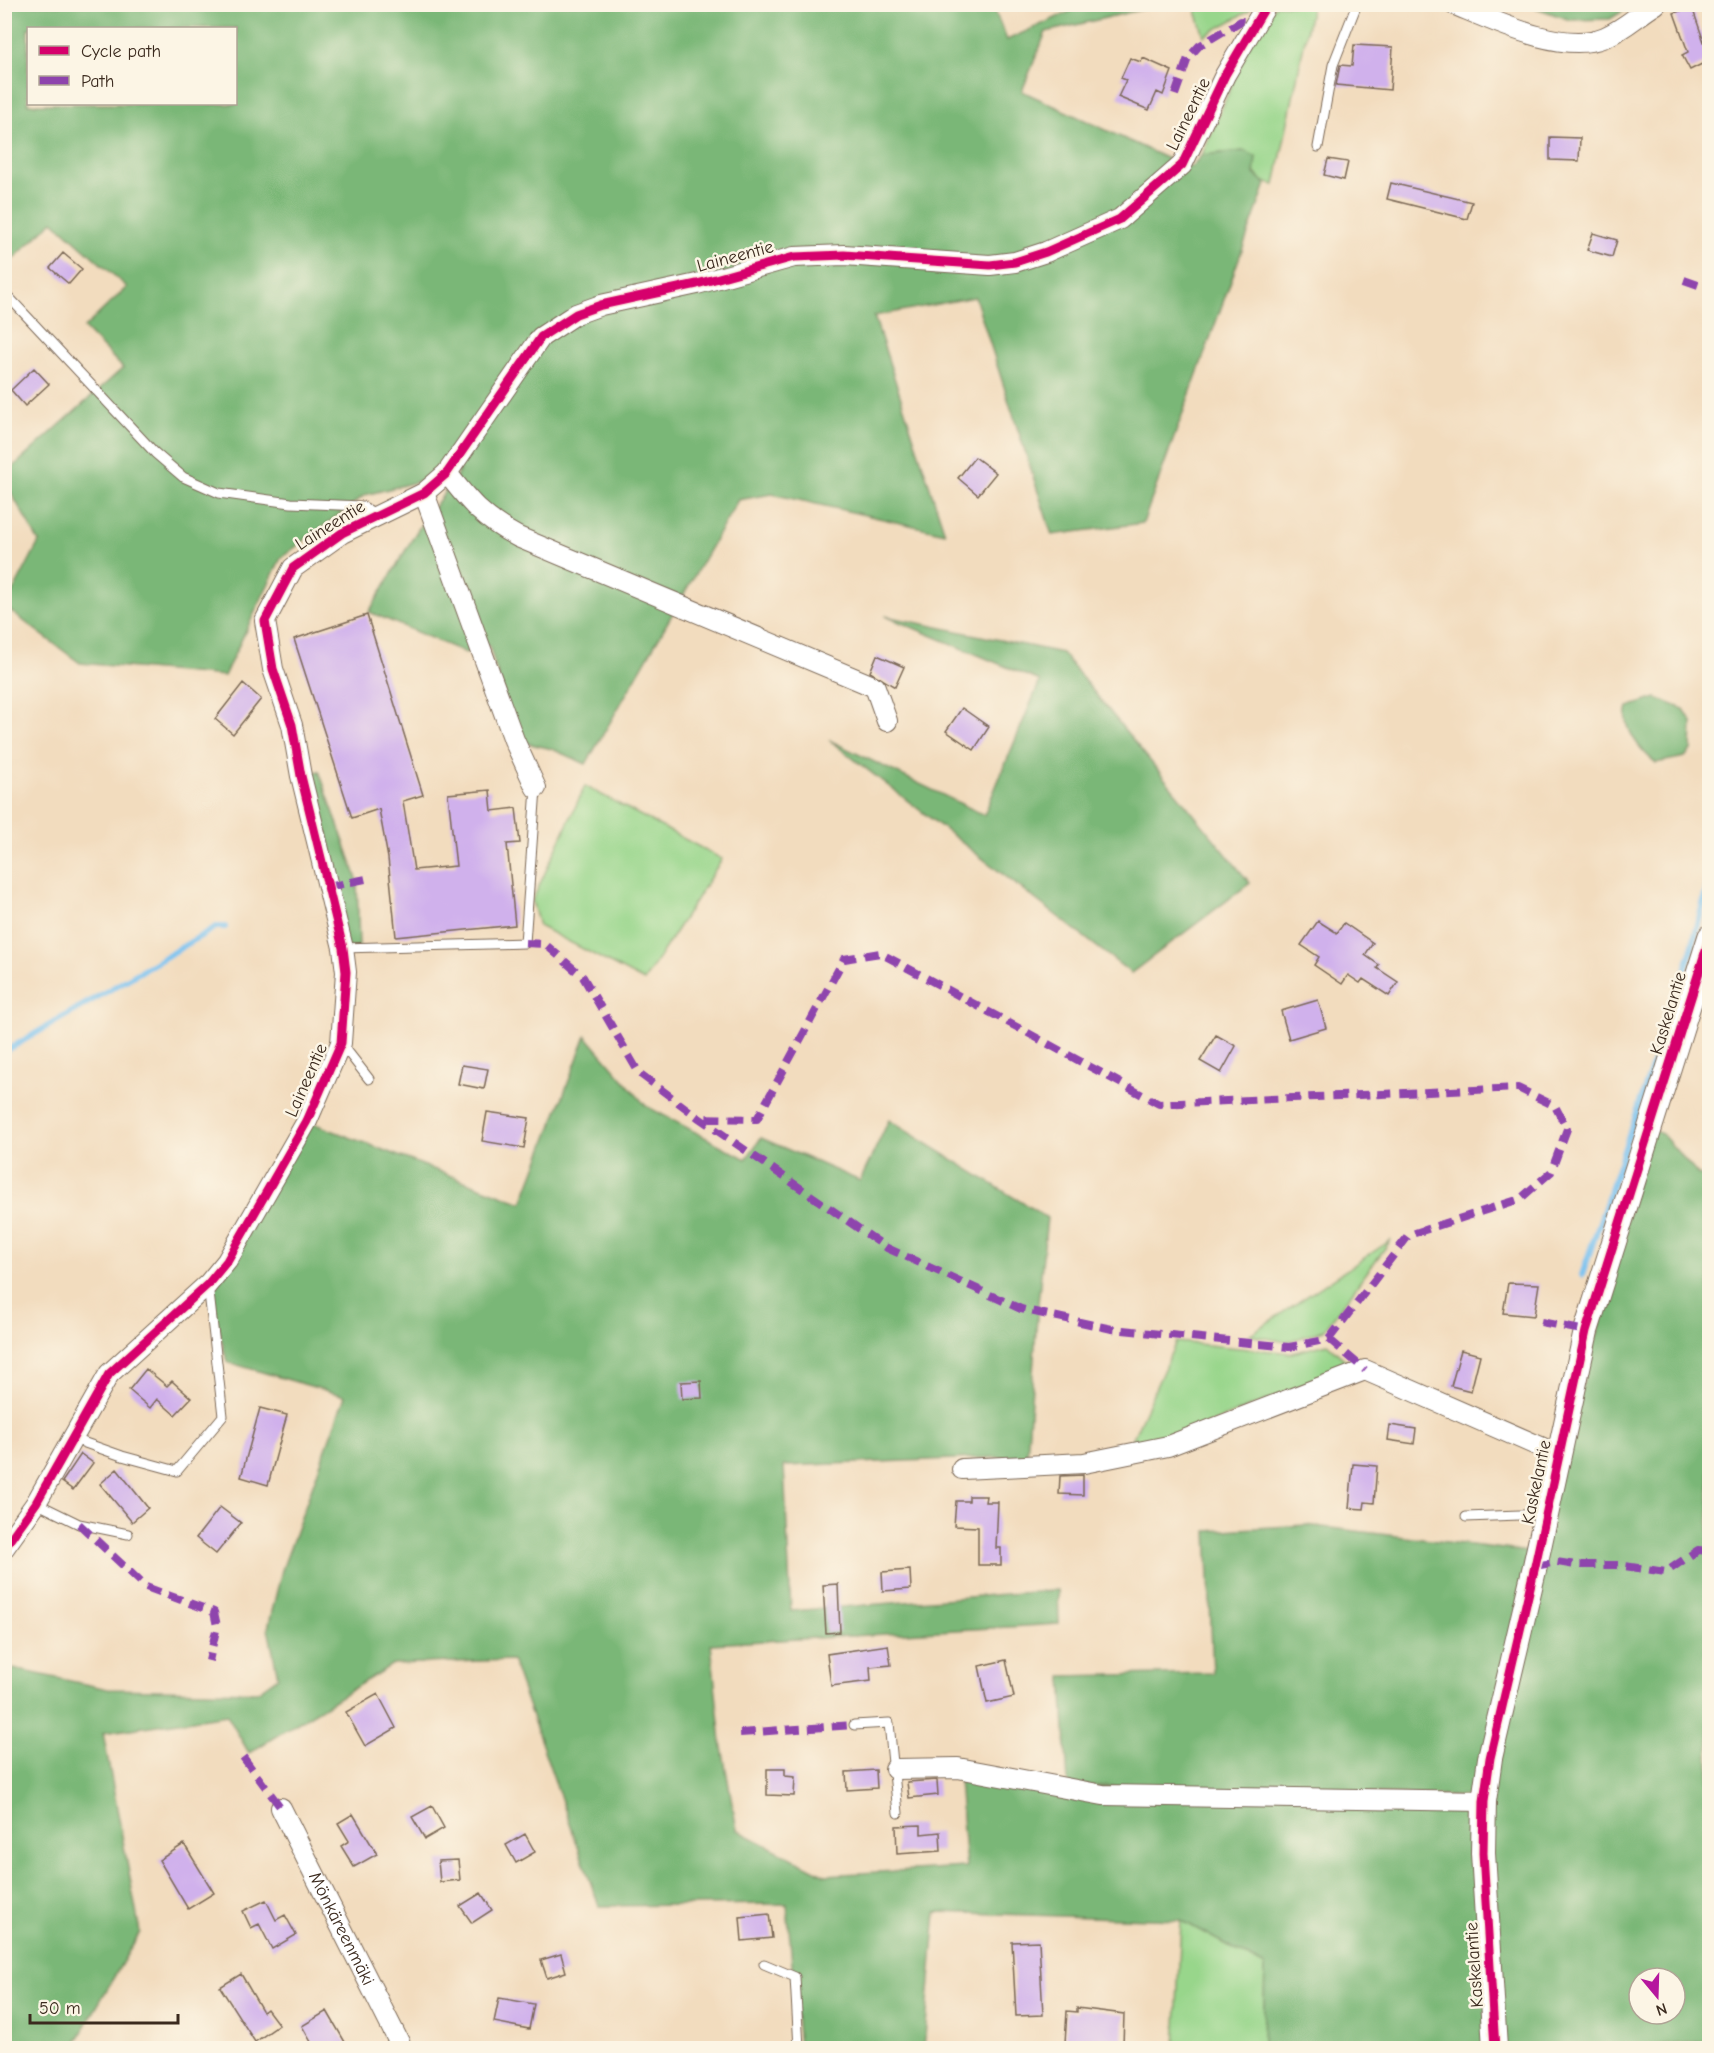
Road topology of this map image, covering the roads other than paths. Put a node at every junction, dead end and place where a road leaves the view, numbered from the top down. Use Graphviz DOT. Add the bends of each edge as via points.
graph roads {
  1 [pos="1267,4"];
  2 [pos="1357,4"];
  3 [pos="1453,4"];
  4 [pos="1656,4"];
  5 [pos="1318,147"];
  6 [pos="4,292"];
  7 [pos="447,473"];
  8 [pos="424,493"];
  9 [pos="377,515"];
  10 [pos="887,721"];
  11 [pos="536,788"];
  12 [pos="1710,938"];
  13 [pos="343,948"];
  14 [pos="341,1042"];
  15 [pos="369,1079"];
  16 [pos="208,1284"];
  17 [pos="72,1438"];
  18 [pos="1559,1455"];
  19 [pos="962,1470"];
  20 [pos="36,1503"];
  21 [pos="1546,1514"];
  22 [pos="1466,1517"];
  23 [pos="128,1534"];
  24 [pos="4,1548"];
  25 [pos="854,1725"];
  26 [pos="895,1769"];
  27 [pos="1484,1802"];
  28 [pos="281,1808"];
  29 [pos="898,1813"];
  30 [pos="764,1964"];
  31 [pos="402,2049"];
  32 [pos="799,2049"];
  33 [pos="1496,2049"];
  1 -- 7 [label="street, Laineentie" via="1225,75 1182,165 1120,219 1015,262 990,265 844,255 794,257 576,314 541,337"];
  2 -- 5 [label="lane" via="1333,65"];
  3 -- 4 [label="street" via="1504,25 1570,43 1603,38"];
  6 -- 9 [label="lane" via="155,453 183,477 219,493 291,503 362,506"];
  7 -- 8 [label="street, Laineentie"];
  7 -- 10 [label="street" via="473,508 518,537 875,687"];
  8 -- 9 [label="street, Laineentie"];
  8 -- 11 [label="street" via="514,740"];
  9 -- 13 [label="street, Laineentie" via="342,533 293,568 266,621 273,669 292,725"];
  11 -- 13 [label="lane" via="525,943"];
  12 -- 18 [label="street, Kaskelantie" via="1586,1331"];
  13 -- 14 [label="street, Laineentie" via="346,972"];
  14 -- 15 [label="lane"];
  14 -- 16 [label="street, Laineentie" via="307,1121 227,1261"];
  16 -- 17 [label="street, Laineentie" via="109,1374"];
  16 -- 17 [label="lane" via="223,1416 177,1471"];
  17 -- 20 [label="street, Laineentie"];
  18 -- 19 [label="street" via="1365,1370 1168,1446 1084,1463"];
  18 -- 21 [label="street, Kaskelantie"];
  20 -- 23 [label="lane" via="79,1524"];
  20 -- 24 [label="street, Laineentie"];
  21 -- 22 [label="lane"];
  21 -- 27 [label="street, Kaskelantie" via="1490,1758"];
  25 -- 26 [label="lane" via="888,1723"];
  26 -- 27 [label="street" via="958,1768 1103,1795"];
  26 -- 29 [label="lane"];
  27 -- 33 [label="street, Kaskelantie" via="1483,1853"];
  28 -- 31 [label="street, Mönkäreenmäki"];
  30 -- 32 [label="lane" via="795,1977"];
}
